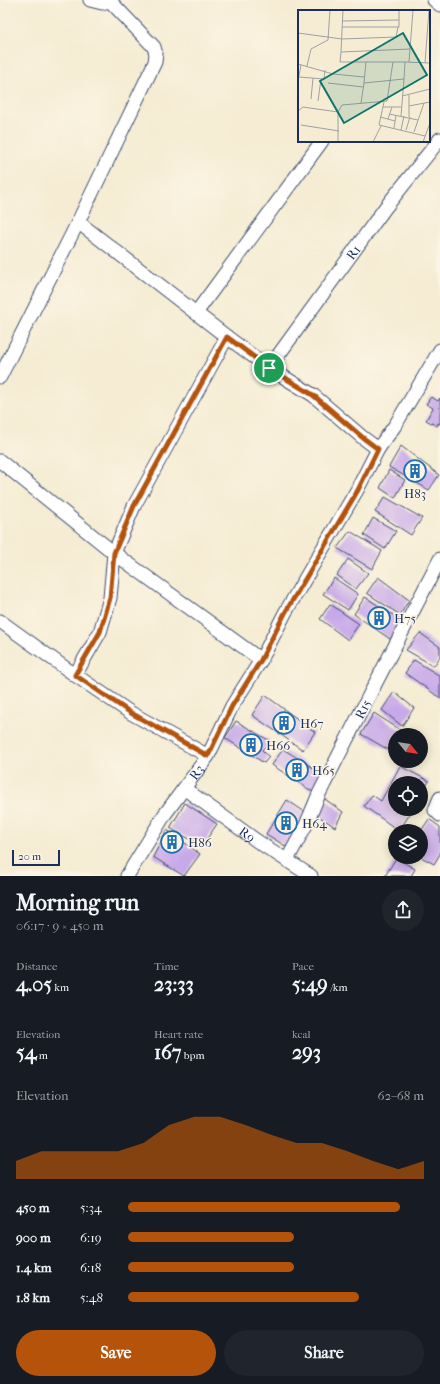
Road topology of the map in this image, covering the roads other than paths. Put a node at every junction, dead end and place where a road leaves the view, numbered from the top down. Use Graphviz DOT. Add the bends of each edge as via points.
graph roads {
  1 [pos="90,0"];
  2 [pos="111,0"];
  3 [pos="434,0"];
  4 [pos="440,4"];
  5 [pos="440,139"];
  6 [pos="321,142"];
  7 [pos="78,222"];
  8 [pos="196,313"];
  9 [pos="227,337"];
  10 [pos="440,350"];
  11 [pos="269,368"];
  12 [pos="0,377"];
  13 [pos="378,449"];
  14 [pos="0,461"];
  15 [pos="114,553"];
  16 [pos="440,559"];
  17 [pos="0,621"];
  18 [pos="261,660"];
  19 [pos="75,675"];
  20 [pos="208,756"];
  21 [pos="185,789"];
  22 [pos="440,798"];
  23 [pos="440,815"];
  24 [pos="287,860"];
  25 [pos="127,876"];
  26 [pos="311,876"];
  1 -- 2 [label="street" via="102,3"];
  2 -- 7 [label="street" via="154,47 155,62"];
  3 -- 4 [label="street"];
  5 -- 11 [label="street, R1" via="381,214"];
  6 -- 8 [label="street"];
  7 -- 8 [label="street"];
  7 -- 12 [label="street"];
  8 -- 9 [label="street"];
  9 -- 11 [label="street"];
  9 -- 15 [label="street" via="134,506"];
  10 -- 13 [label="street"];
  11 -- 13 [label="street" via="313,395"];
  13 -- 18 [label="street, R3" via="358,490 285,613"];
  14 -- 15 [label="street"];
  15 -- 18 [label="street"];
  15 -- 19 [label="street" via="110,598 100,632"];
  16 -- 24 [label="street, R15"];
  17 -- 19 [label="street"];
  18 -- 20 [label="street, R3" via="232,706"];
  19 -- 20 [label="street" via="131,713"];
  20 -- 21 [label="street, R3"];
  21 -- 24 [label="street, R9"];
  21 -- 25 [label="street, R3" via="165,814"];
  22 -- 23 [label="street" via="435,810"];
  24 -- 26 [label="street, R9"];
}
